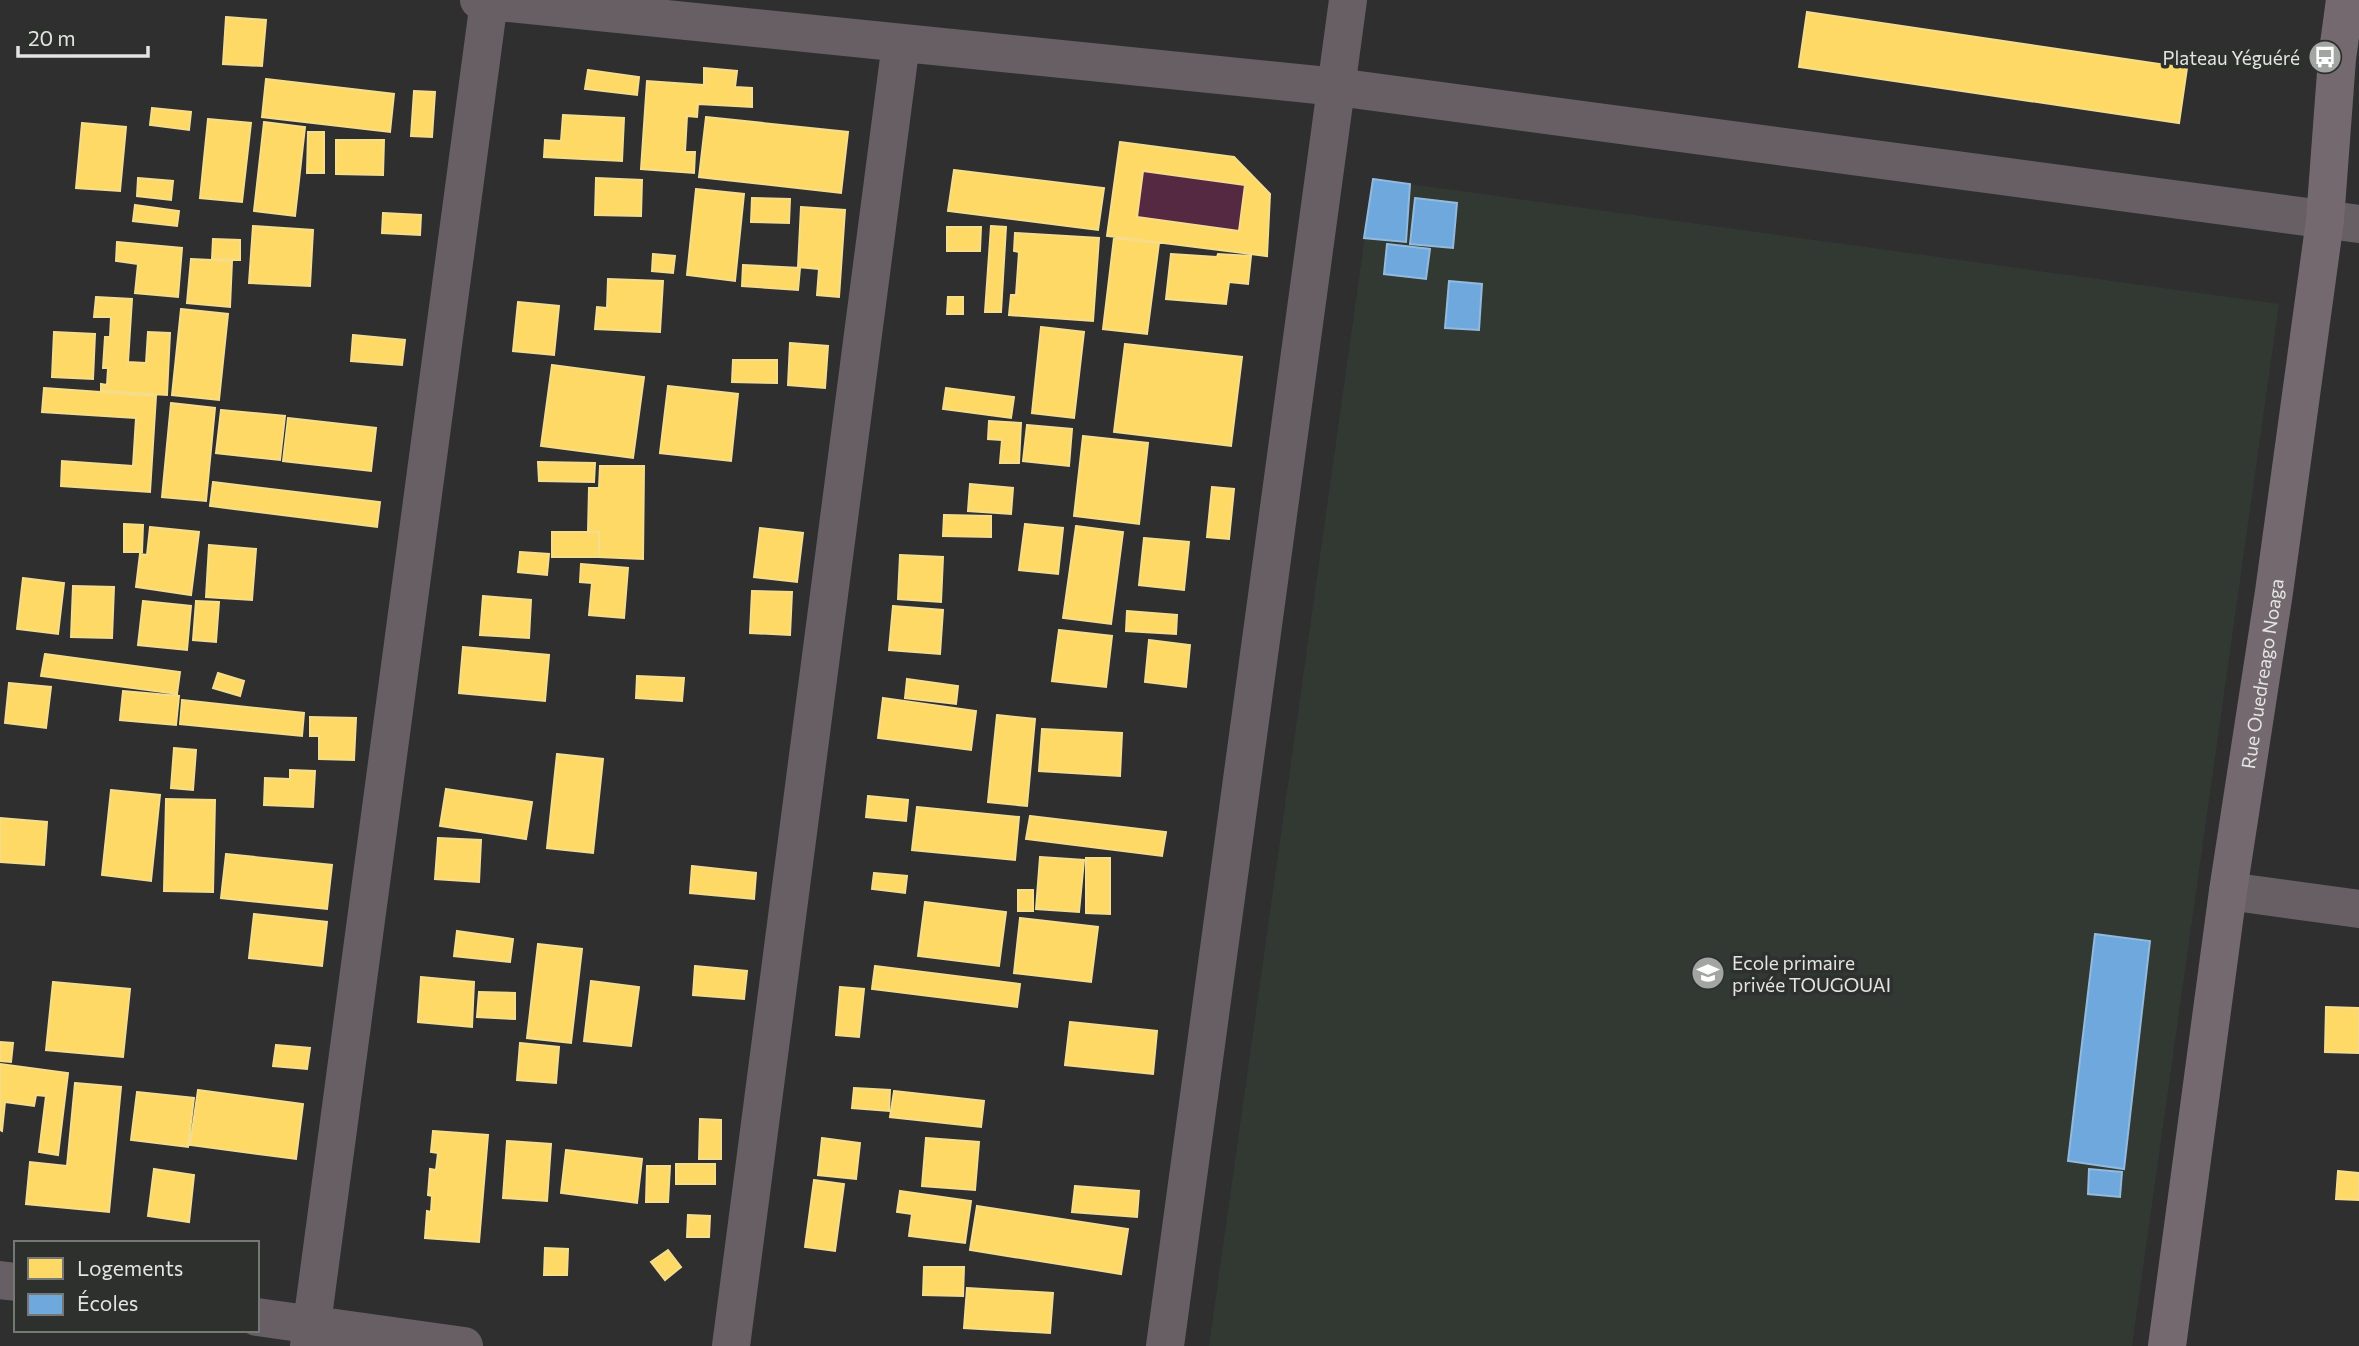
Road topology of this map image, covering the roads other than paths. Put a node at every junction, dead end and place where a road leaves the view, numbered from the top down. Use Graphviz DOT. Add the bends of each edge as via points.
graph roads {
  1 [pos="1348,0"];
  2 [pos="2345,0"];
  3 [pos="484,1"];
  4 [pos="901,43"];
  5 [pos="1337,87"];
  6 [pos="2342,222"];
  7 [pos="2228,891"];
  8 [pos="2359,909"];
  9 [pos="259,1318"];
  10 [pos="311,1335"];
  11 [pos="464,1346"];
  12 [pos="731,1346"];
  13 [pos="1165,1346"];
  14 [pos="2167,1346"];
  1 -- 5 [label="street"];
  2 -- 6 [label="street, Rue Ouedreago Noaga" via="2337,59"];
  3 -- 4 [label="street"];
  3 -- 10 [label="street"];
  4 -- 5 [label="street"];
  4 -- 12 [label="street"];
  5 -- 6 [label="street"];
  5 -- 13 [label="street"];
  6 -- 7 [label="street, Rue Ouedreago Noaga" via="2274,592"];
  7 -- 8 [label="street"];
  7 -- 14 [label="street, Rue Ouedreago Noaga"];
  9 -- 10 [label="street"];
  10 -- 11 [label="street"];
}
